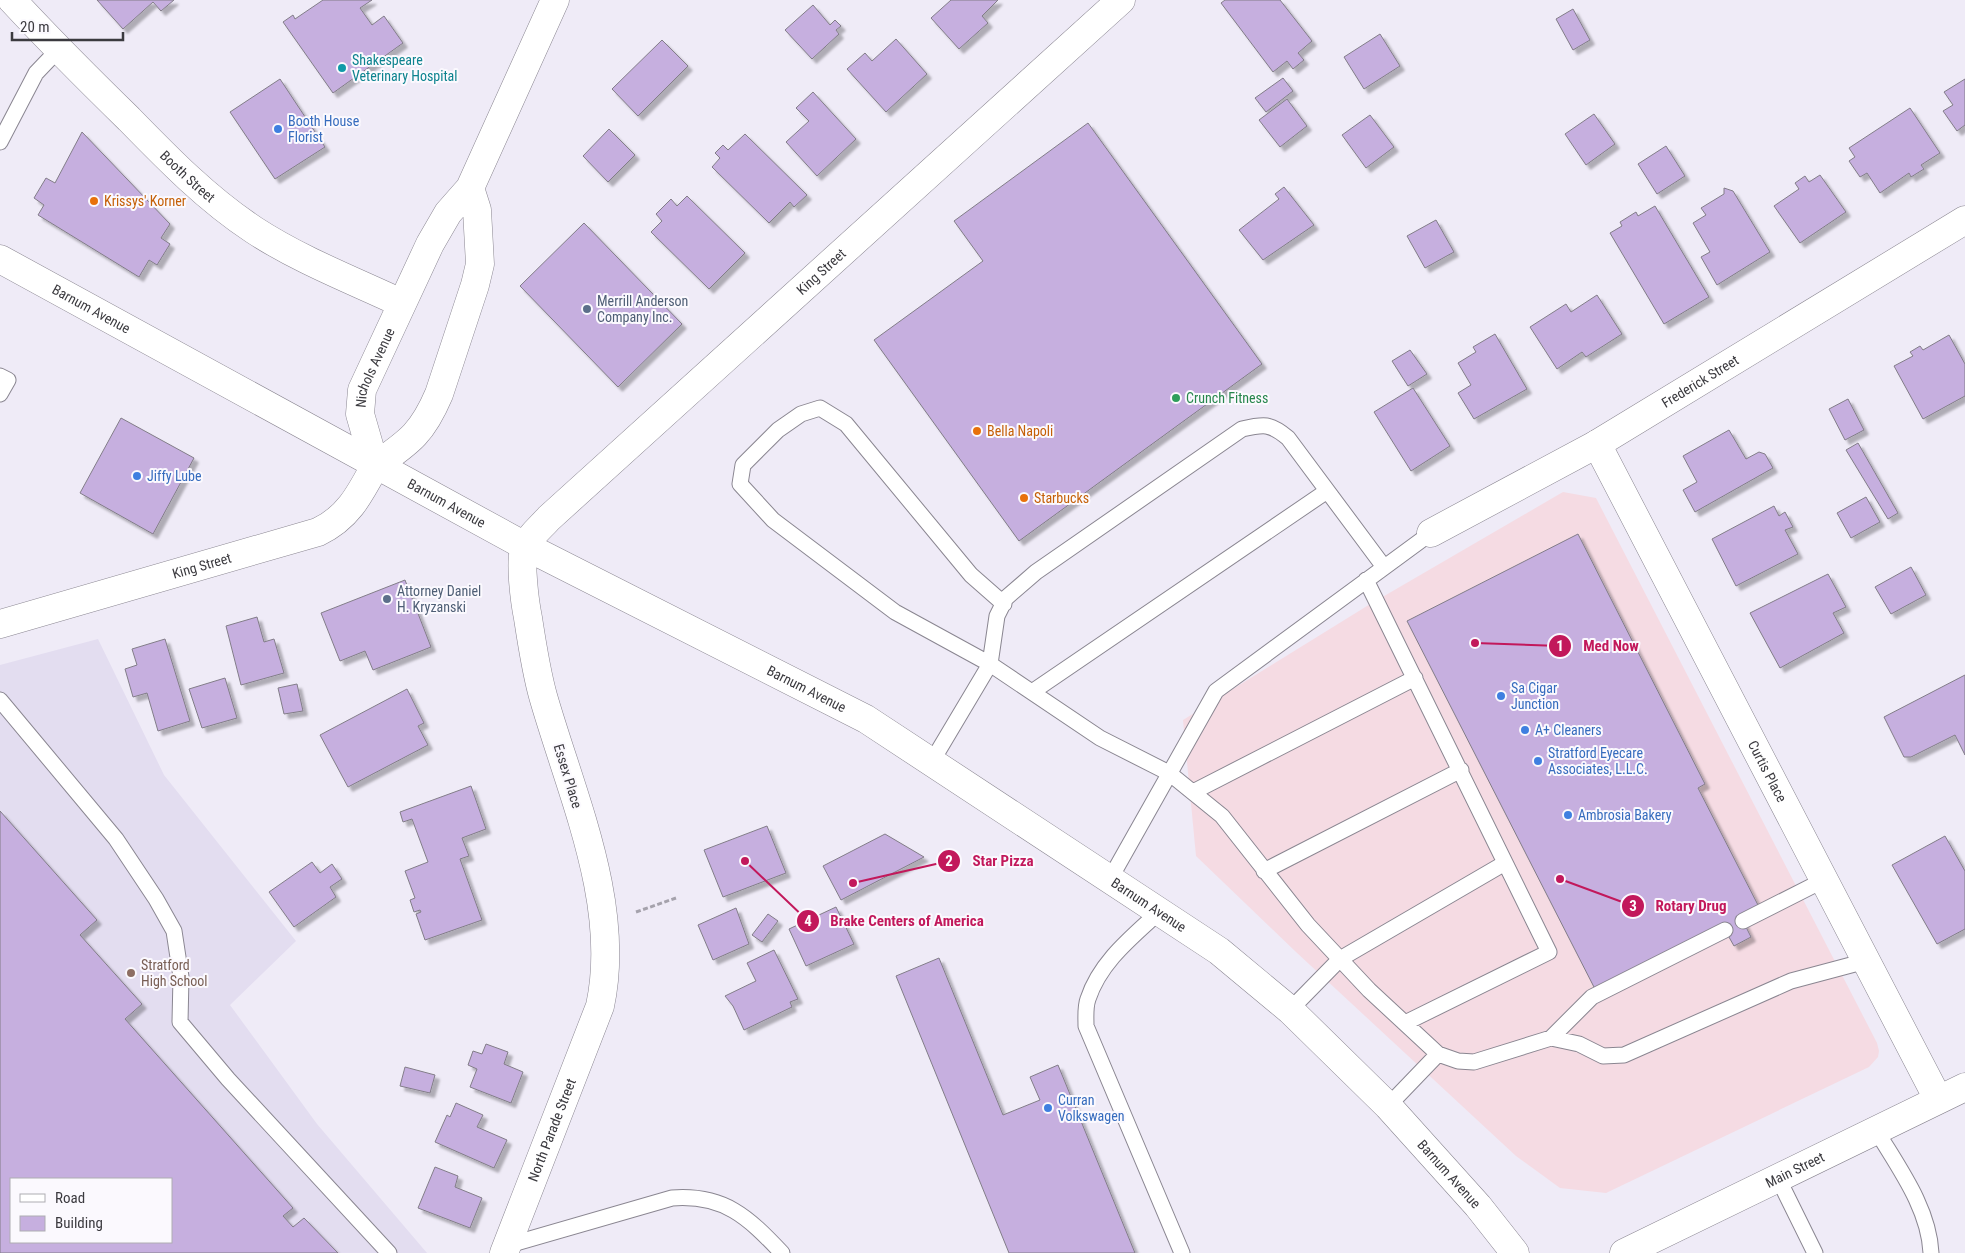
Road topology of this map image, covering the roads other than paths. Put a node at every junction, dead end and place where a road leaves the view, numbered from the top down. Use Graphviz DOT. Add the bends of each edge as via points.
graph roads {
  1 [pos="12,0"];
  2 [pos="555,0"];
  3 [pos="1121,0"];
  4 [pos="58,50"];
  5 [pos="0,142"];
  6 [pos="470,188"];
  7 [pos="1965,220"];
  8 [pos="0,259"];
  9 [pos="401,303"];
  10 [pos="0,376"];
  11 [pos="0,394"];
  12 [pos="1597,444"];
  13 [pos="374,466"];
  14 [pos="1327,491"];
  15 [pos="1430,533"];
  16 [pos="524,546"];
  17 [pos="1384,567"];
  18 [pos="1366,580"];
  19 [pos="1004,604"];
  20 [pos="0,624"];
  21 [pos="990,664"];
  22 [pos="1415,678"];
  23 [pos="1032,692"];
  24 [pos="0,700"];
  25 [pos="932,763"];
  26 [pos="1461,770"];
  27 [pos="1169,773"];
  28 [pos="1193,792"];
  29 [pos="1505,863"];
  30 [pos="1264,872"];
  31 [pos="1110,879"];
  32 [pos="1824,880"];
  33 [pos="1159,912"];
  34 [pos="1743,921"];
  35 [pos="1725,930"];
  36 [pos="1340,959"];
  37 [pos="1866,960"];
  38 [pos="600,1006"];
  39 [pos="1290,1010"];
  40 [pos="1405,1022"];
  41 [pos="1551,1038"];
  42 [pos="1438,1054"];
  43 [pos="1965,1087"];
  44 [pos="1938,1099"];
  45 [pos="1388,1106"];
  46 [pos="1876,1130"];
  47 [pos="1778,1178"];
  48 [pos="507,1249"];
  49 [pos="389,1253"];
  50 [pos="782,1253"];
  51 [pos="1182,1253"];
  52 [pos="1515,1253"];
  53 [pos="1624,1253"];
  54 [pos="1815,1253"];
  55 [pos="1931,1253"];
  1 -- 4 [label="street, Booth Street"];
  2 -- 6 [label="street, Nichols Avenue"];
  3 -- 16 [label="street, King Street" via="556,511"];
  4 -- 5 [label="lane" via="36,74"];
  4 -- 9 [label="street, Booth Street" via="193,182 235,217 318,266"];
  6 -- 9 [label="street, Nichols Avenue" via="448,213"];
  6 -- 13 [label="street" via="477,210 480,264 439,394 416,436"];
  7 -- 12 [label="street, Frederick Street"];
  8 -- 13 [label="street, Barnum Avenue"];
  9 -- 13 [label="street, Nichols Avenue" via="360,401 360,414"];
  10 -- 11 [label="lane" via="8,380"];
  12 -- 15 [label="street, Frederick Street"];
  12 -- 32 [label="street, Curtis Place"];
  13 -- 16 [label="street, Barnum Avenue"];
  13 -- 20 [label="street, King Street" via="354,504 332,525 318,532"];
  14 -- 17 [label="lane"];
  14 -- 19 [label="lane" via="1288,438 1276,428 1262,424 1242,429 1036,572 1006,598"];
  14 -- 23 [label="lane"];
  15 -- 17 [label="lane"];
  16 -- 25 [label="street, Barnum Avenue" via="866,720"];
  16 -- 38 [label="street, Essex Place" via="523,587 543,694 600,890 606,964"];
  17 -- 18 [label="lane"];
  18 -- 22 [label="lane"];
  18 -- 27 [label="lane" via="1216,691"];
  19 -- 21 [label="lane" via="997,616"];
  19 -- 21 [label="lane" via="971,574 846,424 820,408 801,414 778,430 743,465 740,484 773,520 895,612"];
  21 -- 23 [label="lane"];
  21 -- 25 [label="lane"];
  22 -- 26 [label="lane"];
  22 -- 28 [label="lane"];
  23 -- 27 [label="lane" via="1100,738"];
  24 -- 49 [label="lane" via="116,839 174,931 181,978 180,1022 228,1079"];
  25 -- 31 [label="street, Barnum Avenue"];
  26 -- 29 [label="lane"];
  26 -- 30 [label="lane"];
  27 -- 28 [label="lane"];
  27 -- 31 [label="lane"];
  28 -- 30 [label="lane" via="1222,816"];
  29 -- 36 [label="lane"];
  29 -- 40 [label="lane" via="1549,952"];
  30 -- 36 [label="lane"];
  31 -- 33 [label="street, Barnum Avenue"];
  32 -- 34 [label="lane"];
  32 -- 37 [label="street, Curtis Place"];
  33 -- 39 [label="street, Barnum Avenue" via="1219,951"];
  33 -- 51 [label="lane" via="1121,947 1098,976 1087,1000 1086,1026"];
  35 -- 41 [label="lane" via="1592,997"];
  36 -- 39 [label="lane"];
  36 -- 40 [label="lane"];
  37 -- 41 [label="lane" via="1791,981 1624,1055 1603,1056 1579,1044"];
  37 -- 44 [label="street, Curtis Place"];
  38 -- 48 [label="street, North Parade Street"];
  39 -- 45 [label="street, Barnum Avenue"];
  40 -- 42 [label="lane"];
  41 -- 42 [label="lane" via="1474,1062"];
  42 -- 45 [label="lane"];
  43 -- 44 [label="street, Main Street"];
  44 -- 46 [label="street, Main Street"];
  45 -- 52 [label="street, Barnum Avenue" via="1478,1206"];
  46 -- 47 [label="street, Main Street"];
  46 -- 55 [label="lane" via="1918,1203"];
  47 -- 53 [label="street, Main Street"];
  47 -- 54 [label="lane"];
  48 -- 50 [label="lane" via="672,1198 690,1197 713,1200 736,1212 757,1226"];
}
